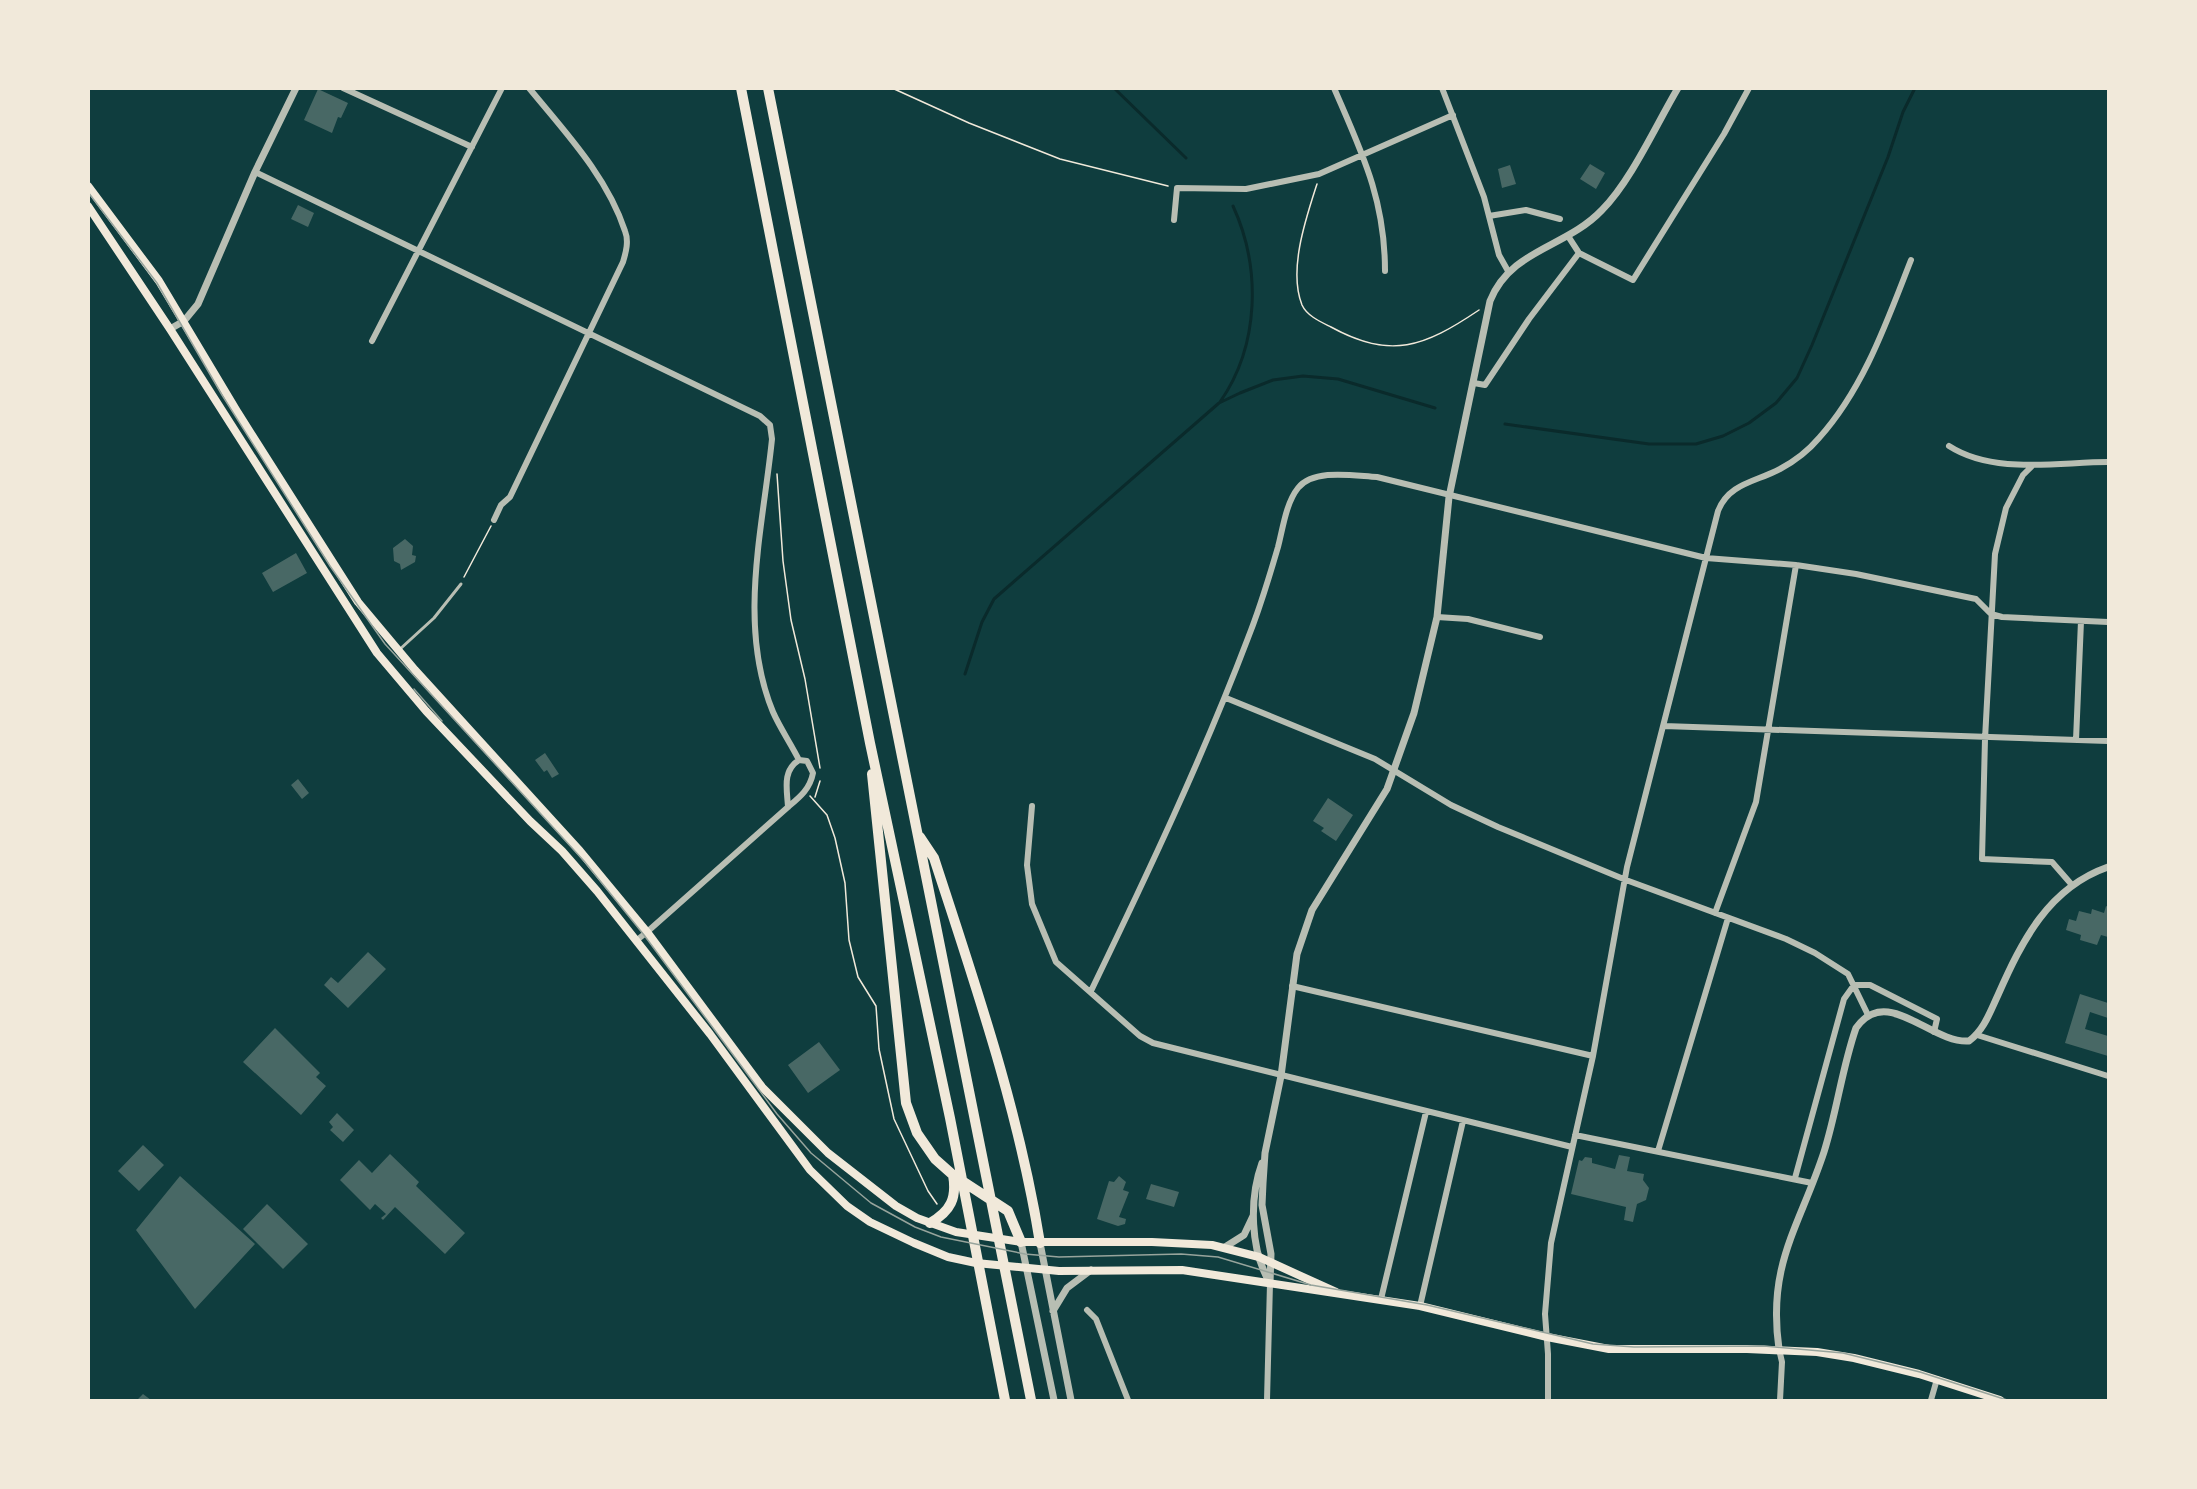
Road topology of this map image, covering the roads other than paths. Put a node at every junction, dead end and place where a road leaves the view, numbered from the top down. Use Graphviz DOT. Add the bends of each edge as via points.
graph roads {
  1 [pos="296,88"];
  2 [pos="343,88"];
  3 [pos="502,88"];
  4 [pos="529,88"];
  5 [pos="741,88"];
  6 [pos="768,88"];
  7 [pos="1334,88"];
  8 [pos="1442,88"];
  9 [pos="1678,88"];
  10 [pos="1749,88"];
  11 [pos="1453,115"];
  12 [pos="472,147"];
  13 [pos="1363,155"];
  14 [pos="255,172"];
  15 [pos="88,186"];
  16 [pos="88,206"];
  17 [pos="1489,216"];
  18 [pos="1174,219"];
  19 [pos="1560,219"];
  20 [pos="1568,236"];
  21 [pos="418,252"];
  22 [pos="1579,253"];
  23 [pos="1911,260"];
  24 [pos="1385,271"];
  25 [pos="1508,271"];
  26 [pos="184,321"];
  27 [pos="170,329"];
  28 [pos="589,334"];
  29 [pos="372,341"];
  30 [pos="1474,383"];
  31 [pos="1949,446"];
  32 [pos="2109,462"];
  33 [pos="2033,465"];
  34 [pos="1449,497"];
  35 [pos="493,522"];
  36 [pos="1706,558"];
  37 [pos="1796,565"];
  38 [pos="461,584"];
  39 [pos="1991,614"];
  40 [pos="1437,617"];
  41 [pos="2081,621"];
  42 [pos="2109,622"];
  43 [pos="1540,637"];
  44 [pos="398,651"];
  45 [pos="1226,698"];
  46 [pos="1664,726"];
  47 [pos="1766,731"];
  48 [pos="1985,739"];
  49 [pos="2076,740"];
  50 [pos="2109,741"];
  51 [pos="870,743"];
  52 [pos="799,760"];
  53 [pos="1396,770"];
  54 [pos="1032,806"];
  55 [pos="788,807"];
  56 [pos="916,831"];
  57 [pos="2109,867"];
  58 [pos="1626,880"];
  59 [pos="2072,885"];
  60 [pos="1715,913"];
  61 [pos="1728,918"];
  62 [pos="647,932"];
  63 [pos="637,940"];
  64 [pos="1854,985"];
  65 [pos="1292,986"];
  66 [pos="1091,991"];
  67 [pos="1868,1015"];
  68 [pos="1934,1032"];
  69 [pos="1977,1035"];
  70 [pos="1593,1056"];
  71 [pos="1281,1076"];
  72 [pos="2109,1076"];
  73 [pos="1426,1112"];
  74 [pos="1462,1121"];
  75 [pos="1575,1135"];
  76 [pos="1572,1147"];
  77 [pos="1658,1151"];
  78 [pos="1265,1153"];
  79 [pos="953,1175"];
  80 [pos="1795,1178"];
  81 [pos="1812,1183"];
  82 [pos="1254,1214"];
  83 [pos="930,1223"];
  84 [pos="1021,1242"];
  85 [pos="1040,1243"];
  86 [pos="1225,1247"];
  87 [pos="1259,1257"];
  88 [pos="1271,1262"];
  89 [pos="1028,1269"];
  90 [pos="1044,1270"];
  91 [pos="1091,1270"];
  92 [pos="1270,1283"];
  93 [pos="1339,1293"];
  94 [pos="1381,1299"];
  95 [pos="1420,1306"];
  96 [pos="1087,1310"];
  97 [pos="1053,1311"];
  98 [pos="1547,1337"];
  99 [pos="1779,1349"];
  100 [pos="1937,1379"];
  101 [pos="1005,1401"];
  102 [pos="1031,1401"];
  103 [pos="1054,1401"];
  104 [pos="1071,1401"];
  105 [pos="1128,1401"];
  106 [pos="1268,1401"];
  107 [pos="1548,1401"];
  108 [pos="1779,1401"];
  109 [pos="1931,1401"];
  110 [pos="2000,1401"];
  1 -- 14 [label="street"];
  2 -- 12 [label="street"];
  3 -- 12 [label="street"];
  4 -- 28 [label="street" via="587,159 626,232 623,262"];
  5 -- 51 [label="highway"];
  6 -- 56 [label="highway"];
  7 -- 13 [label="street"];
  8 -- 11 [label="street"];
  9 -- 20 [label="street" via="1608,205"];
  10 -- 22 [label="street" via="1633,280"];
  11 -- 13 [label="street"];
  11 -- 17 [label="street"];
  12 -- 21 [label="street"];
  13 -- 18 [label="street" via="1319,174 1246,189 1177,188"];
  13 -- 24 [label="street" via="1372,175 1385,238"];
  14 -- 21 [label="street"];
  14 -- 26 [label="street" via="198,304"];
  15 -- 26 [label="main road"];
  16 -- 27 [label="main road"];
  17 -- 19 [label="street" via="1526,210"];
  17 -- 25 [label="street" via="1499,255"];
  20 -- 22 [label="street"];
  20 -- 25 [label="street"];
  21 -- 28 [label="street"];
  21 -- 29 [label="street"];
  22 -- 30 [label="street" via="1485,385"];
  23 -- 36 [label="street" via="1877,343 1834,420 1800,457 1725,497"];
  25 -- 30 [label="street" via="1490,301"];
  26 -- 27 [label="street"];
  26 -- 44 [label="main road" via="332,562"];
  27 -- 63 [label="main road" via="377,653 426,711 562,851"];
  28 -- 35 [label="street" via="510,497"];
  28 -- 52 [label="street" via="760,416 770,425 769,471 756,566 756,645 773,712"];
  30 -- 34 [label="street"];
  31 -- 33 [label="street" via="1967,457"];
  32 -- 33 [label="street"];
  33 -- 39 [label="street" via="2014,491 2000,528 1992,574"];
  34 -- 36 [label="street"];
  34 -- 40 [label="street"];
  34 -- 45 [label="street" via="1377,477 1337,475 1305,481 1290,505 1262,604"];
  36 -- 37 [label="street"];
  36 -- 46 [label="street"];
  37 -- 39 [label="street" via="1976,599"];
  37 -- 47 [label="street"];
  38 -- 44 [label="lane" via="434,618"];
  39 -- 41 [label="street"];
  39 -- 48 [label="street"];
  40 -- 43 [label="street" via="1468,619"];
  40 -- 53 [label="street" via="1417,704"];
  41 -- 42 [label="street"];
  41 -- 49 [label="street"];
  44 -- 62 [label="main road"];
  45 -- 53 [label="street"];
  45 -- 66 [label="street"];
  46 -- 47 [label="street"];
  46 -- 58 [label="street"];
  47 -- 48 [label="street"];
  47 -- 60 [label="street" via="1756,802"];
  48 -- 49 [label="street"];
  48 -- 59 [label="street" via="1982,859 2052,862"];
  49 -- 50 [label="street"];
  51 -- 79 [label="highway" via="906,1103 917,1133 935,1159"];
  51 -- 101 [label="highway"];
  52 -- 55 [label="street" via="790,766 786,777"];
  52 -- 55 [label="street" via="807,762 813,773 811,784"];
  53 -- 58 [label="street" via="1451,805"];
  53 -- 65 [label="street" via="1312,910 1297,954"];
  54 -- 66 [label="street" via="1027,865 1032,904 1056,962"];
  55 -- 62 [label="street"];
  56 -- 85 [label="highway" via="934,858 996,1052 1022,1150"];
  56 -- 102 [label="highway"];
  57 -- 59 [label="street"];
  58 -- 60 [label="street"];
  58 -- 70 [label="street"];
  59 -- 69 [label="street" via="2028,932"];
  60 -- 61 [label="street"];
  61 -- 64 [label="street" via="1815,953 1843,969"];
  61 -- 77 [label="street"];
  62 -- 63 [label="street"];
  62 -- 83 [label="main road" via="762,1087 799,1126 880,1195"];
  63 -- 89 [label="main road" via="810,1170 847,1206 897,1236 948,1257"];
  64 -- 67 [label="street"];
  64 -- 68 [label="street" via="1870,985 1937,1019"];
  64 -- 80 [label="street" via="1844,999"];
  65 -- 70 [label="street"];
  65 -- 71 [label="street"];
  66 -- 71 [label="street" via="1153,1043"];
  67 -- 68 [label="street" via="1887,1010"];
  67 -- 81 [label="street" via="1852,1039"];
  68 -- 69 [label="street" via="1958,1042"];
  69 -- 72 [label="street"];
  70 -- 75 [label="street"];
  71 -- 73 [label="street"];
  71 -- 78 [label="street"];
  73 -- 74 [label="street"];
  73 -- 94 [label="street"];
  74 -- 76 [label="street"];
  74 -- 95 [label="street"];
  75 -- 76 [label="street"];
  75 -- 77 [label="street"];
  76 -- 98 [label="street" via="1547,1266"];
  77 -- 80 [label="street"];
  78 -- 82 [label="street" via="1258,1174"];
  78 -- 88 [label="street" via="1262,1196"];
  79 -- 83 [label="highway" via="955,1189 948,1210"];
  79 -- 84 [label="highway" via="1008,1211"];
  80 -- 81 [label="street"];
  81 -- 99 [label="street" via="1778,1276"];
  82 -- 86 [label="street" via="1244,1235"];
  82 -- 87 [label="street"];
  83 -- 84 [label="main road" via="956,1232"];
  84 -- 85 [label="main road"];
  84 -- 89 [label="street"];
  85 -- 86 [label="main road" via="1152,1242"];
  85 -- 90 [label="street"];
  86 -- 87 [label="main road"];
  87 -- 88 [label="main road"];
  87 -- 92 [label="street"];
  88 -- 92 [label="street"];
  88 -- 93 [label="main road"];
  89 -- 90 [label="main road"];
  89 -- 103 [label="street"];
  90 -- 91 [label="main road"];
  90 -- 97 [label="street"];
  91 -- 92 [label="main road" via="1182,1270"];
  91 -- 97 [label="street" via="1067,1288"];
  92 -- 93 [label="main road"];
  92 -- 106 [label="street"];
  93 -- 94 [label="main road"];
  94 -- 95 [label="main road"];
  95 -- 98 [label="main road"];
  96 -- 105 [label="street" via="1096,1318"];
  97 -- 104 [label="street"];
  98 -- 99 [label="main road" via="1620,1349"];
  98 -- 107 [label="street"];
  99 -- 100 [label="main road" via="1854,1358"];
  99 -- 108 [label="street"];
  100 -- 109 [label="street"];
  100 -- 110 [label="main road"];
}
